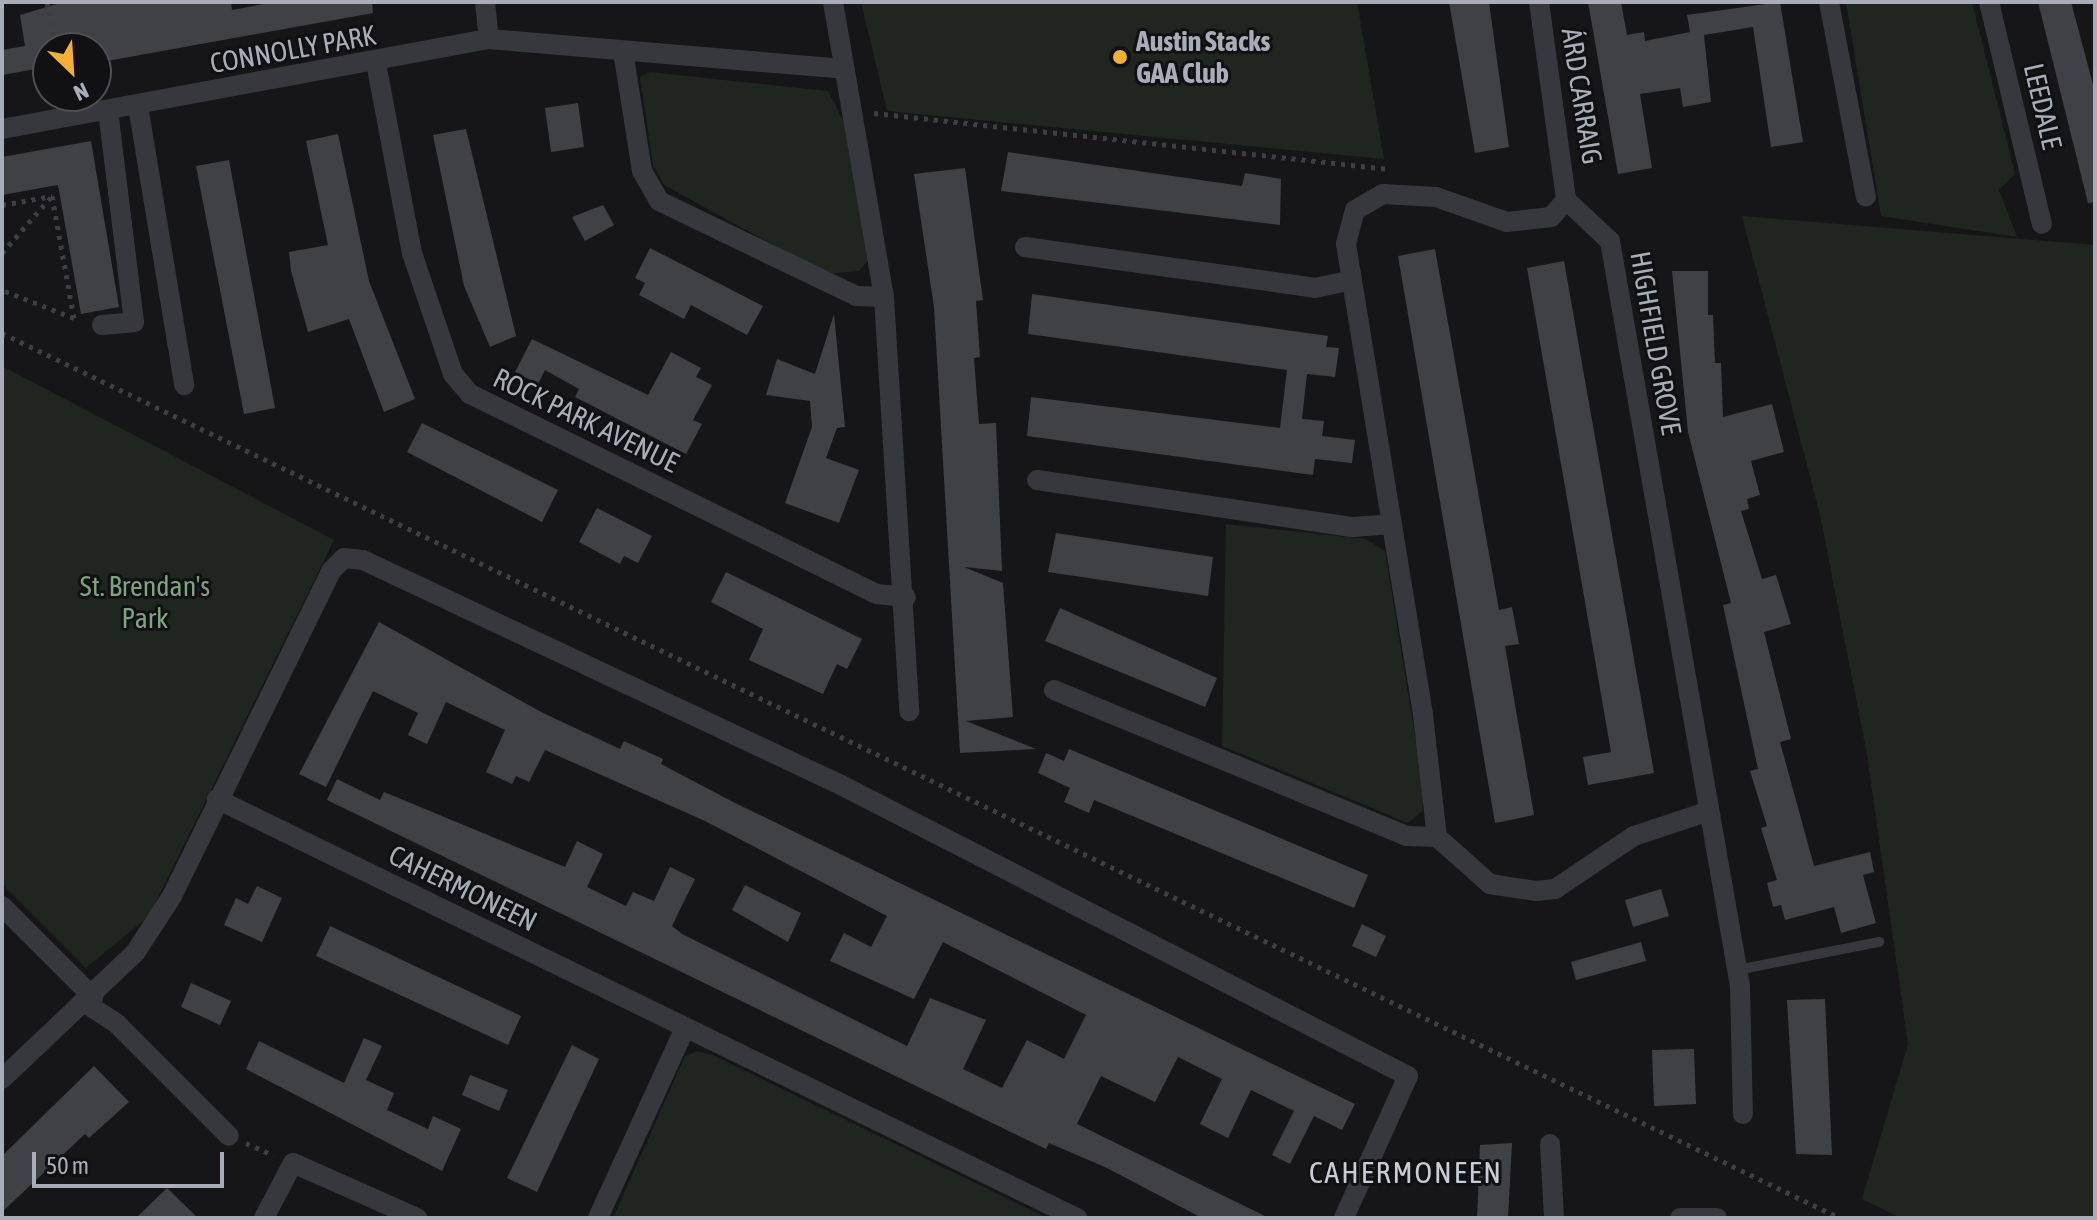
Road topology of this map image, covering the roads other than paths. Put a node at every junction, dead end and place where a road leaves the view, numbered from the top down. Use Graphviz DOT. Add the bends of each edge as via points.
graph roads {
  1 [pos="485,2"];
  2 [pos="833,2"];
  3 [pos="1539,2"];
  4 [pos="1829,2"];
  5 [pos="1989,2"];
  6 [pos="489,39"];
  7 [pos="623,51"];
  8 [pos="376,63"];
  9 [pos="845,69"];
  10 [pos="138,106"];
  11 [pos="112,110"];
  12 [pos="102,112"];
  13 [pos="108,112"];
  14 [pos="2,129"];
  15 [pos="1866,197"];
  16 [pos="1566,200"];
  17 [pos="2042,224"];
  18 [pos="1025,247"];
  19 [pos="1349,281"];
  20 [pos="884,297"];
  21 [pos="102,325"];
  22 [pos="184,385"];
  23 [pos="1037,480"];
  24 [pos="1391,524"];
  25 [pos="906,597"];
  26 [pos="1054,690"];
  27 [pos="909,711"];
  28 [pos="217,799"];
  29 [pos="1709,811"];
  30 [pos="1437,837"];
  31 [pos="2,906"];
  32 [pos="1879,942"];
  33 [pos="1737,970"];
  34 [pos="89,1000"];
  35 [pos="685,1028"];
  36 [pos="2,1079"];
  37 [pos="1743,1114"];
  38 [pos="229,1136"];
  39 [pos="1550,1144"];
  40 [pos="264,1218"];
  41 [pos="417,1218"];
  42 [pos="598,1218"];
  43 [pos="1077,1218"];
  44 [pos="1344,1218"];
  45 [pos="1554,1218"];
  46 [pos="1680,1218"];
  47 [pos="1717,1218"];
  1 -- 6 [label="street"];
  2 -- 9 [label="street"];
  3 -- 16 [label="street, ÁRD CARRAIG"];
  4 -- 15 [label="street"];
  5 -- 17 [label="street, LEEDALE"];
  6 -- 7 [label="street, CONNOLLY PARK"];
  6 -- 8 [label="street, CONNOLLY PARK"];
  7 -- 9 [label="street, CONNOLLY PARK"];
  7 -- 20 [label="street" via="642,171 659,201 856,296"];
  8 -- 10 [label="street, CONNOLLY PARK"];
  8 -- 25 [label="street, ROCK PARK AVENUE" via="412,253 453,374 470,394 877,594"];
  9 -- 20 [label="street"];
  10 -- 11 [label="street, CONNOLLY PARK"];
  10 -- 22 [label="street"];
  12 -- 14 [label="street, CONNOLLY PARK"];
  13 -- 21 [label="street" via="134,322"];
  16 -- 19 [label="street" via="1551,217 1507,222 1436,197 1383,194 1355,210 1346,244"];
  16 -- 29 [label="street, HIGHFIELD GROVE" via="1610,241"];
  18 -- 19 [label="street" via="1315,288"];
  19 -- 24 [label="street"];
  20 -- 25 [label="street"];
  23 -- 24 [label="street" via="1352,527"];
  24 -- 30 [label="street"];
  25 -- 27 [label="street"];
  26 -- 30 [label="street" via="1406,836"];
  28 -- 34 [label="street" via="172,896 135,953"];
  28 -- 35 [label="street, CAHERMONEEN"];
  28 -- 44 [label="street" via="331,571 344,558 363,560 841,785 1408,1076"];
  29 -- 30 [label="street" via="1634,836 1555,889 1536,891 1490,884"];
  29 -- 33 [label="street, HIGHFIELD GROVE"];
  31 -- 34 [label="street"];
  32 -- 33 [label="lane"];
  33 -- 37 [label="street, HIGHFIELD GROVE"];
  34 -- 36 [label="street"];
  34 -- 38 [label="street"];
  35 -- 42 [label="street"];
  35 -- 43 [label="street, CAHERMONEEN"];
  39 -- 45 [label="street"];
  40 -- 41 [label="street" via="293,1163"];
  46 -- 47 [label="street"];
}
